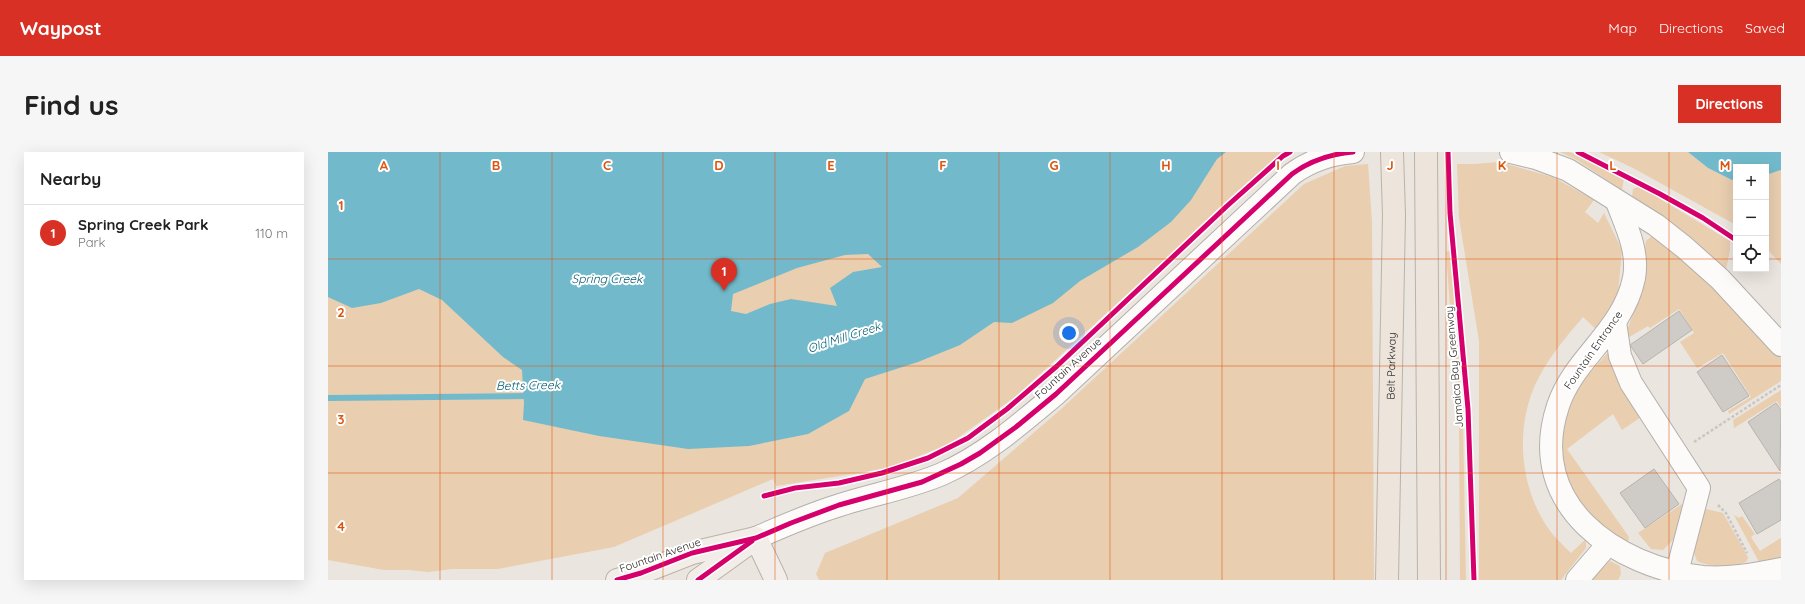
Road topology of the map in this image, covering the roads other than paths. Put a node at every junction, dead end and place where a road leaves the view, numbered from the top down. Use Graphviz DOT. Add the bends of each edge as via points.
graph roads {
  1 [pos="1354,152"];
  2 [pos="1392,152"];
  3 [pos="1426,152"];
  4 [pos="1511,152"];
  5 [pos="1617,202"];
  6 [pos="1615,322"];
  7 [pos="1781,345"];
  8 [pos="756,538"];
  9 [pos="1608,544"];
  10 [pos="1781,569"];
  11 [pos="1677,572"];
  12 [pos="617,580"];
  13 [pos="698,580"];
  14 [pos="776,580"];
  15 [pos="1387,580"];
  16 [pos="1429,580"];
  17 [pos="1576,580"];
  1 -- 8 [label="street, Fountain Avenue" via="1320,158 1292,174 1056,394 980,453 922,482 839,505"];
  2 -- 15 [label="highway, Belt Parkway" via="1394,215"];
  3 -- 16 [label="highway"];
  4 -- 5 [label="street" via="1568,170"];
  5 -- 6 [label="street, Fountain Entrance" via="1632,244 1635,266 1631,288"];
  5 -- 7 [label="street" via="1656,225 1703,263 1741,299"];
  6 -- 9 [label="street, Fountain Entrance" via="1579,367 1563,392 1553,422 1551,444 1554,469 1562,493 1584,525"];
  6 -- 11 [label="street" via="1620,356 1626,374 1699,488"];
  8 -- 12 [label="main road, Fountain Avenue" via="692,553"];
  8 -- 13 [label="main road, Fountain Avenue"];
  8 -- 14 [label="main road"];
  9 -- 11 [label="street, Fountain Entrance" via="1646,563"];
  9 -- 17 [label="street"];
  10 -- 11 [label="street, Fountain Entrance" via="1730,577 1703,577"];
}
